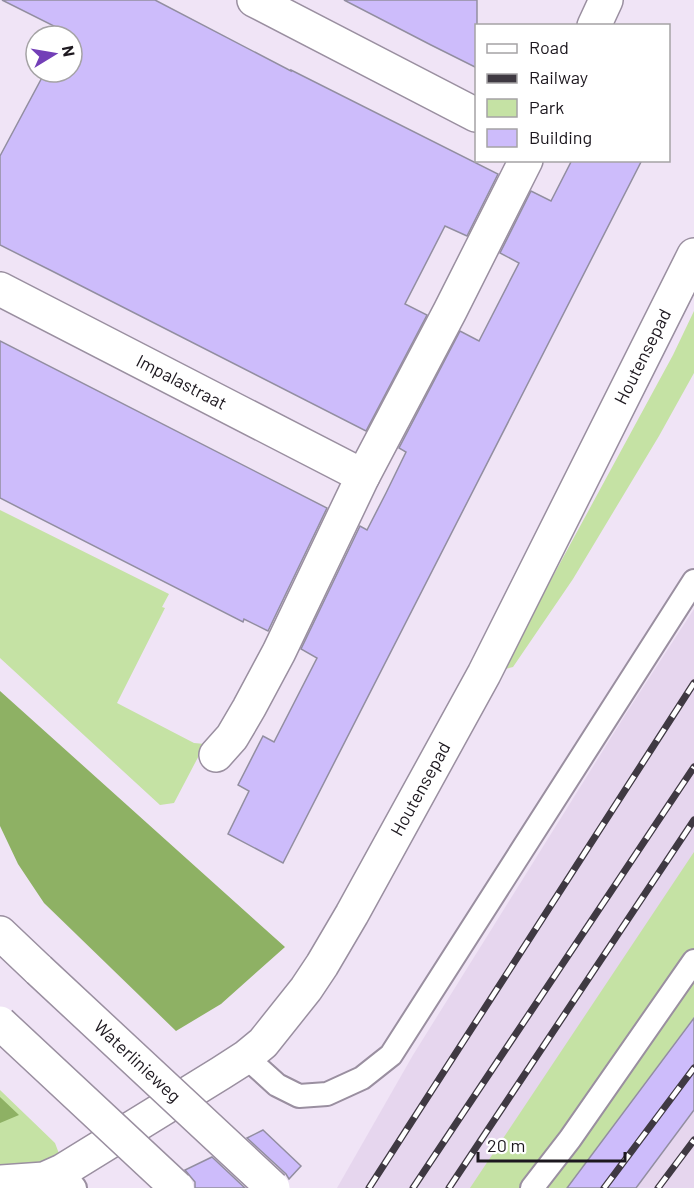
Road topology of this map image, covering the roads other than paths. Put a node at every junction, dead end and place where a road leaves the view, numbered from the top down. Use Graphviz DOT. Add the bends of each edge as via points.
graph roads {
  1 [pos="254,0"];
  2 [pos="606,0"];
  3 [pos="595,24"];
  4 [pos="475,114"];
  5 [pos="525,162"];
  6 [pos="694,255"];
  7 [pos="0,288"];
  8 [pos="363,476"];
  9 [pos="694,580"];
  10 [pos="216,755"];
  11 [pos="0,933"];
  12 [pos="694,961"];
  13 [pos="0,1023"];
  14 [pos="246,1057"];
  15 [pos="68,1179"];
  16 [pos="0,1182"];
  17 [pos="177,1188"];
  18 [pos="273,1188"];
  19 [pos="532,1188"];
  1 -- 4 [label="street"];
  2 -- 3 [label="street"];
  5 -- 8 [label="street"];
  6 -- 14 [label="street, Houtensepad" via="484,674 352,914 306,989 263,1043"];
  7 -- 8 [label="street, Impalastraat"];
  8 -- 10 [label="street" via="279,652 232,737"];
  9 -- 14 [label="lane" via="392,1055 362,1078 327,1094 299,1096 277,1085"];
  11 -- 18 [label="street, Waterlinieweg, bridge"];
  12 -- 19 [label="lane"];
  13 -- 17 [label="street, bridge"];
  14 -- 15 [label="street, Houtensepad"];
  15 -- 16 [label="street, Houtensepad"];
}
